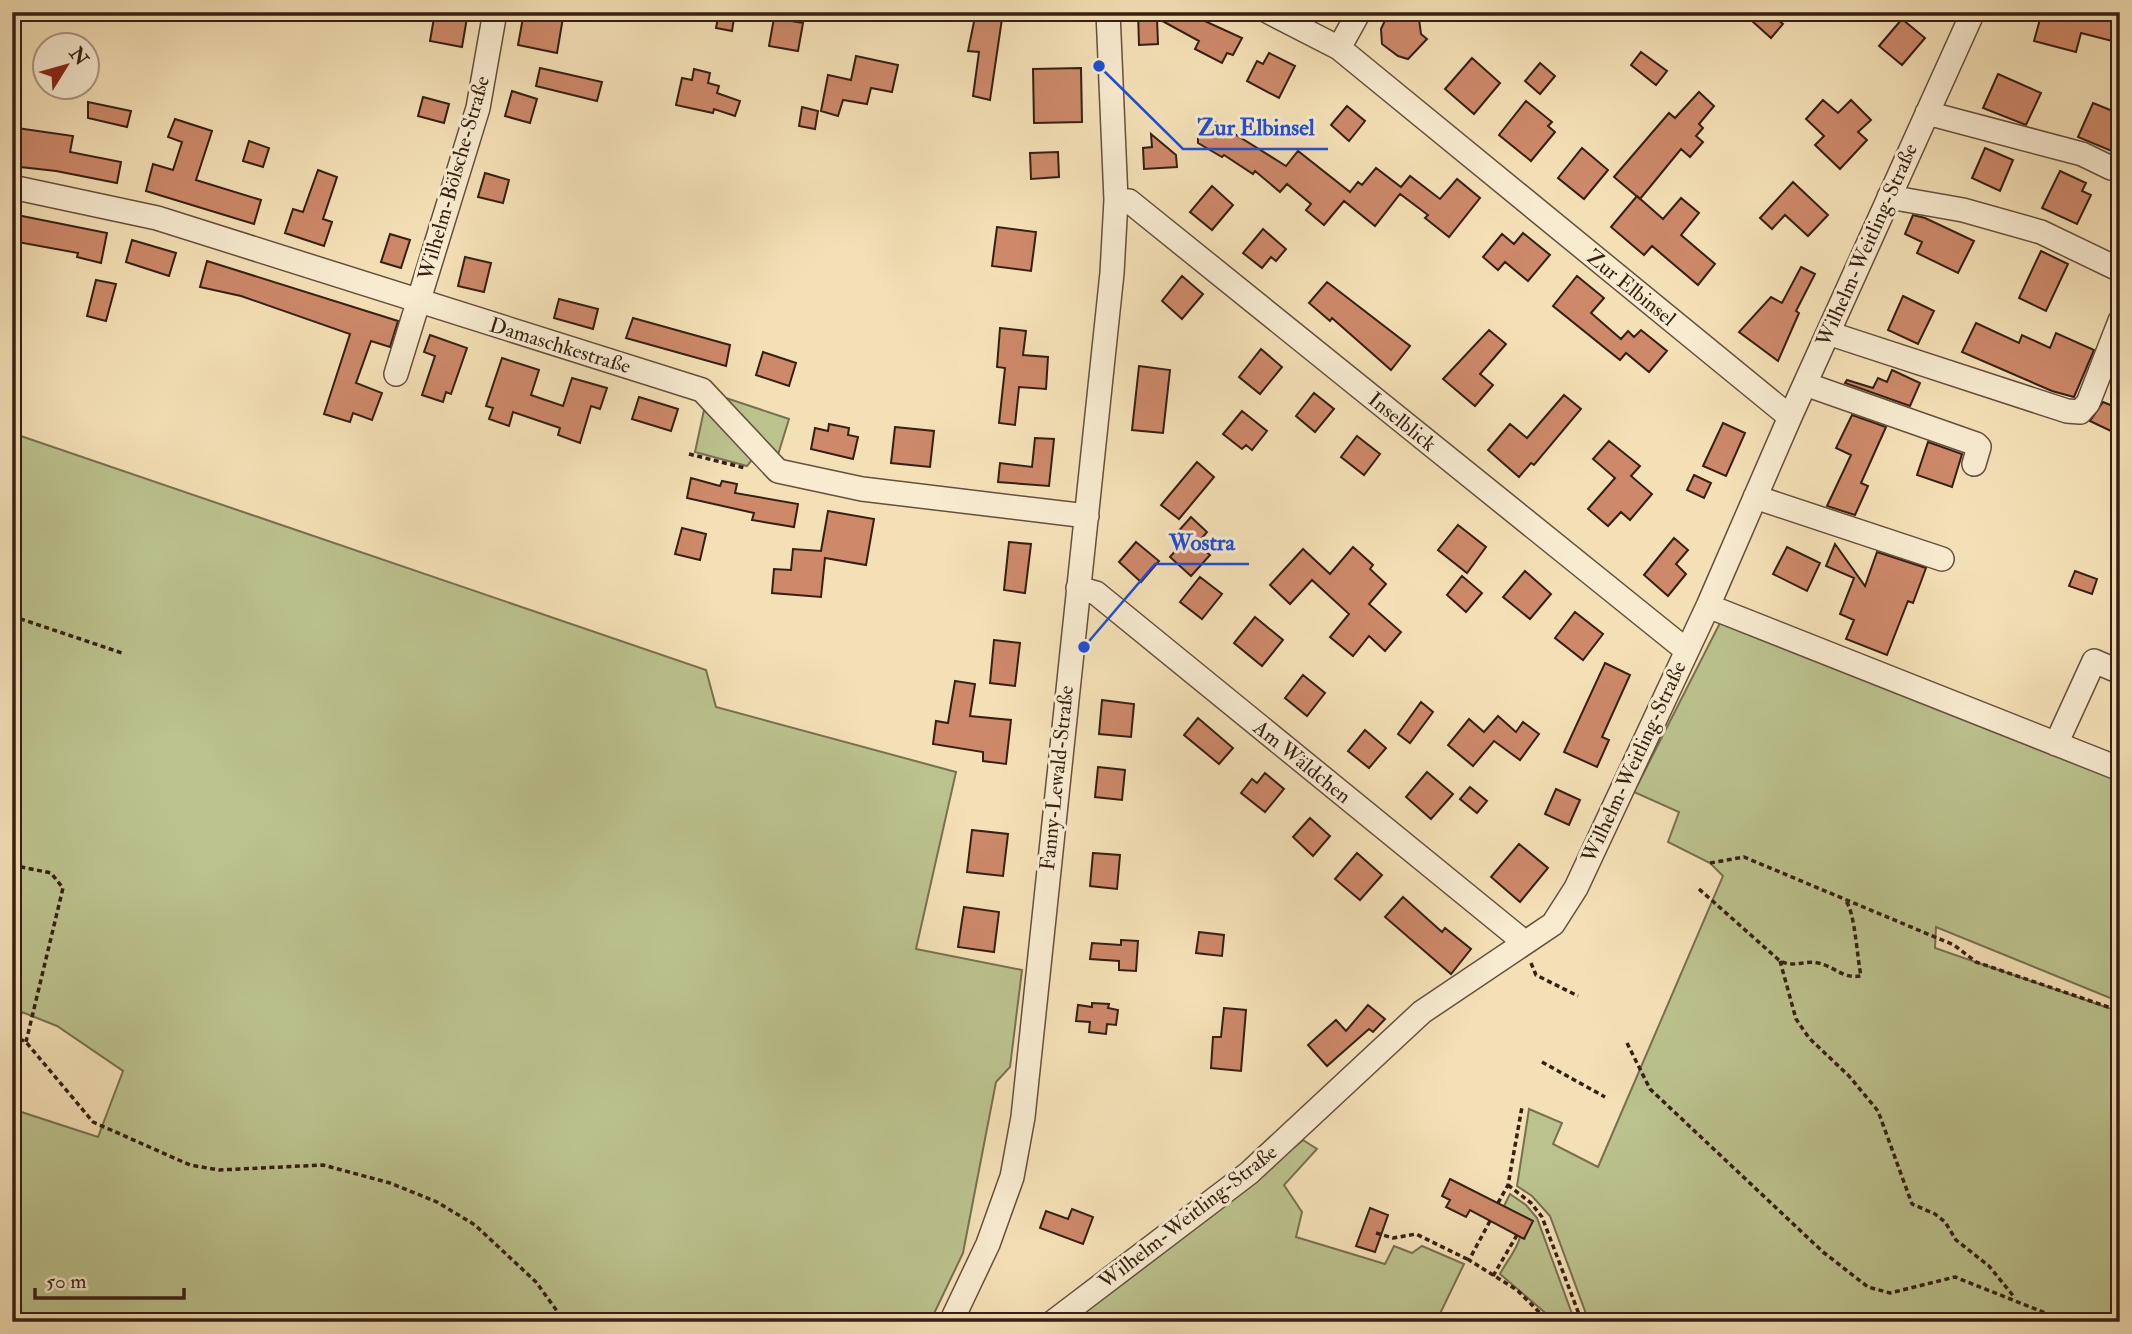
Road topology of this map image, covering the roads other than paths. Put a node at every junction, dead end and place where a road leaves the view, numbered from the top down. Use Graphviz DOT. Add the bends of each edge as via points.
graph roads {
  1 [pos="495,12"];
  2 [pos="1108,12"];
  3 [pos="1269,12"];
  4 [pos="1359,12"];
  5 [pos="1967,15"];
  6 [pos="1339,48"];
  7 [pos="1927,113"];
  8 [pos="2111,167"];
  9 [pos="12,187"];
  10 [pos="1889,197"];
  11 [pos="1116,200"];
  12 [pos="2120,270"];
  13 [pos="418,302"];
  14 [pos="2120,321"];
  15 [pos="1828,333"];
  16 [pos="396,373"];
  17 [pos="1805,384"];
  18 [pos="1790,417"];
  19 [pos="1974,464"];
  20 [pos="1755,497"];
  21 [pos="1087,516"];
  22 [pos="1942,559"];
  23 [pos="1078,588"];
  24 [pos="1708,606"];
  25 [pos="1686,650"];
  26 [pos="2120,672"];
  27 [pos="2056,744"];
  28 [pos="2120,769"];
  29 [pos="1523,941"];
  30 [pos="951,1322"];
  31 [pos="1052,1322"];
  1 -- 13 [label="street, Wilhelm-Bölsche-Straße" via="478,107"];
  2 -- 11 [label="street, Fanny-Lewald-Straße"];
  3 -- 6 [label="street, Zur Elbinsel"];
  4 -- 6 [label="street"];
  5 -- 7 [label="street, Wilhelm-Weitling-Straße"];
  6 -- 18 [label="street, Zur Elbinsel"];
  7 -- 8 [label="street" via="2082,154"];
  7 -- 10 [label="street, Wilhelm-Weitling-Straße"];
  9 -- 13 [label="street, Damaschkestraße" via="157,218"];
  10 -- 12 [label="street" via="1963,210 2041,232"];
  10 -- 15 [label="street, Wilhelm-Weitling-Straße"];
  11 -- 21 [label="street, Fanny-Lewald-Straße"];
  11 -- 25 [label="street, Inselblick" via="1129,201"];
  13 -- 16 [label="street, Wilhelm-Bölsche-Straße"];
  13 -- 21 [label="street, Damaschkestraße" via="702,390 778,471 862,489"];
  14 -- 15 [label="street" via="2088,403 2080,412 1934,370"];
  15 -- 17 [label="street, Wilhelm-Weitling-Straße"];
  17 -- 18 [label="street, Wilhelm-Weitling-Straße"];
  17 -- 19 [label="street" via="1976,444"];
  18 -- 20 [label="street, Wilhelm-Weitling-Straße"];
  20 -- 22 [label="street"];
  20 -- 24 [label="street, Wilhelm-Weitling-Straße"];
  21 -- 23 [label="street, Fanny-Lewald-Straße"];
  23 -- 29 [label="street, Am Wäldchen" via="1096,593"];
  23 -- 30 [label="street, Fanny-Lewald-Straße" via="1023,1117 1012,1177 988,1244"];
  24 -- 25 [label="street, Wilhelm-Weitling-Straße"];
  24 -- 27 [label="street"];
  25 -- 29 [label="street, Wilhelm-Weitling-Straße" via="1576,888 1553,924"];
  26 -- 27 [label="street" via="2094,662"];
  27 -- 28 [label="street"];
  29 -- 31 [label="street, Wilhelm-Weitling-Straße" via="1422,1012 1249,1173"];
}
